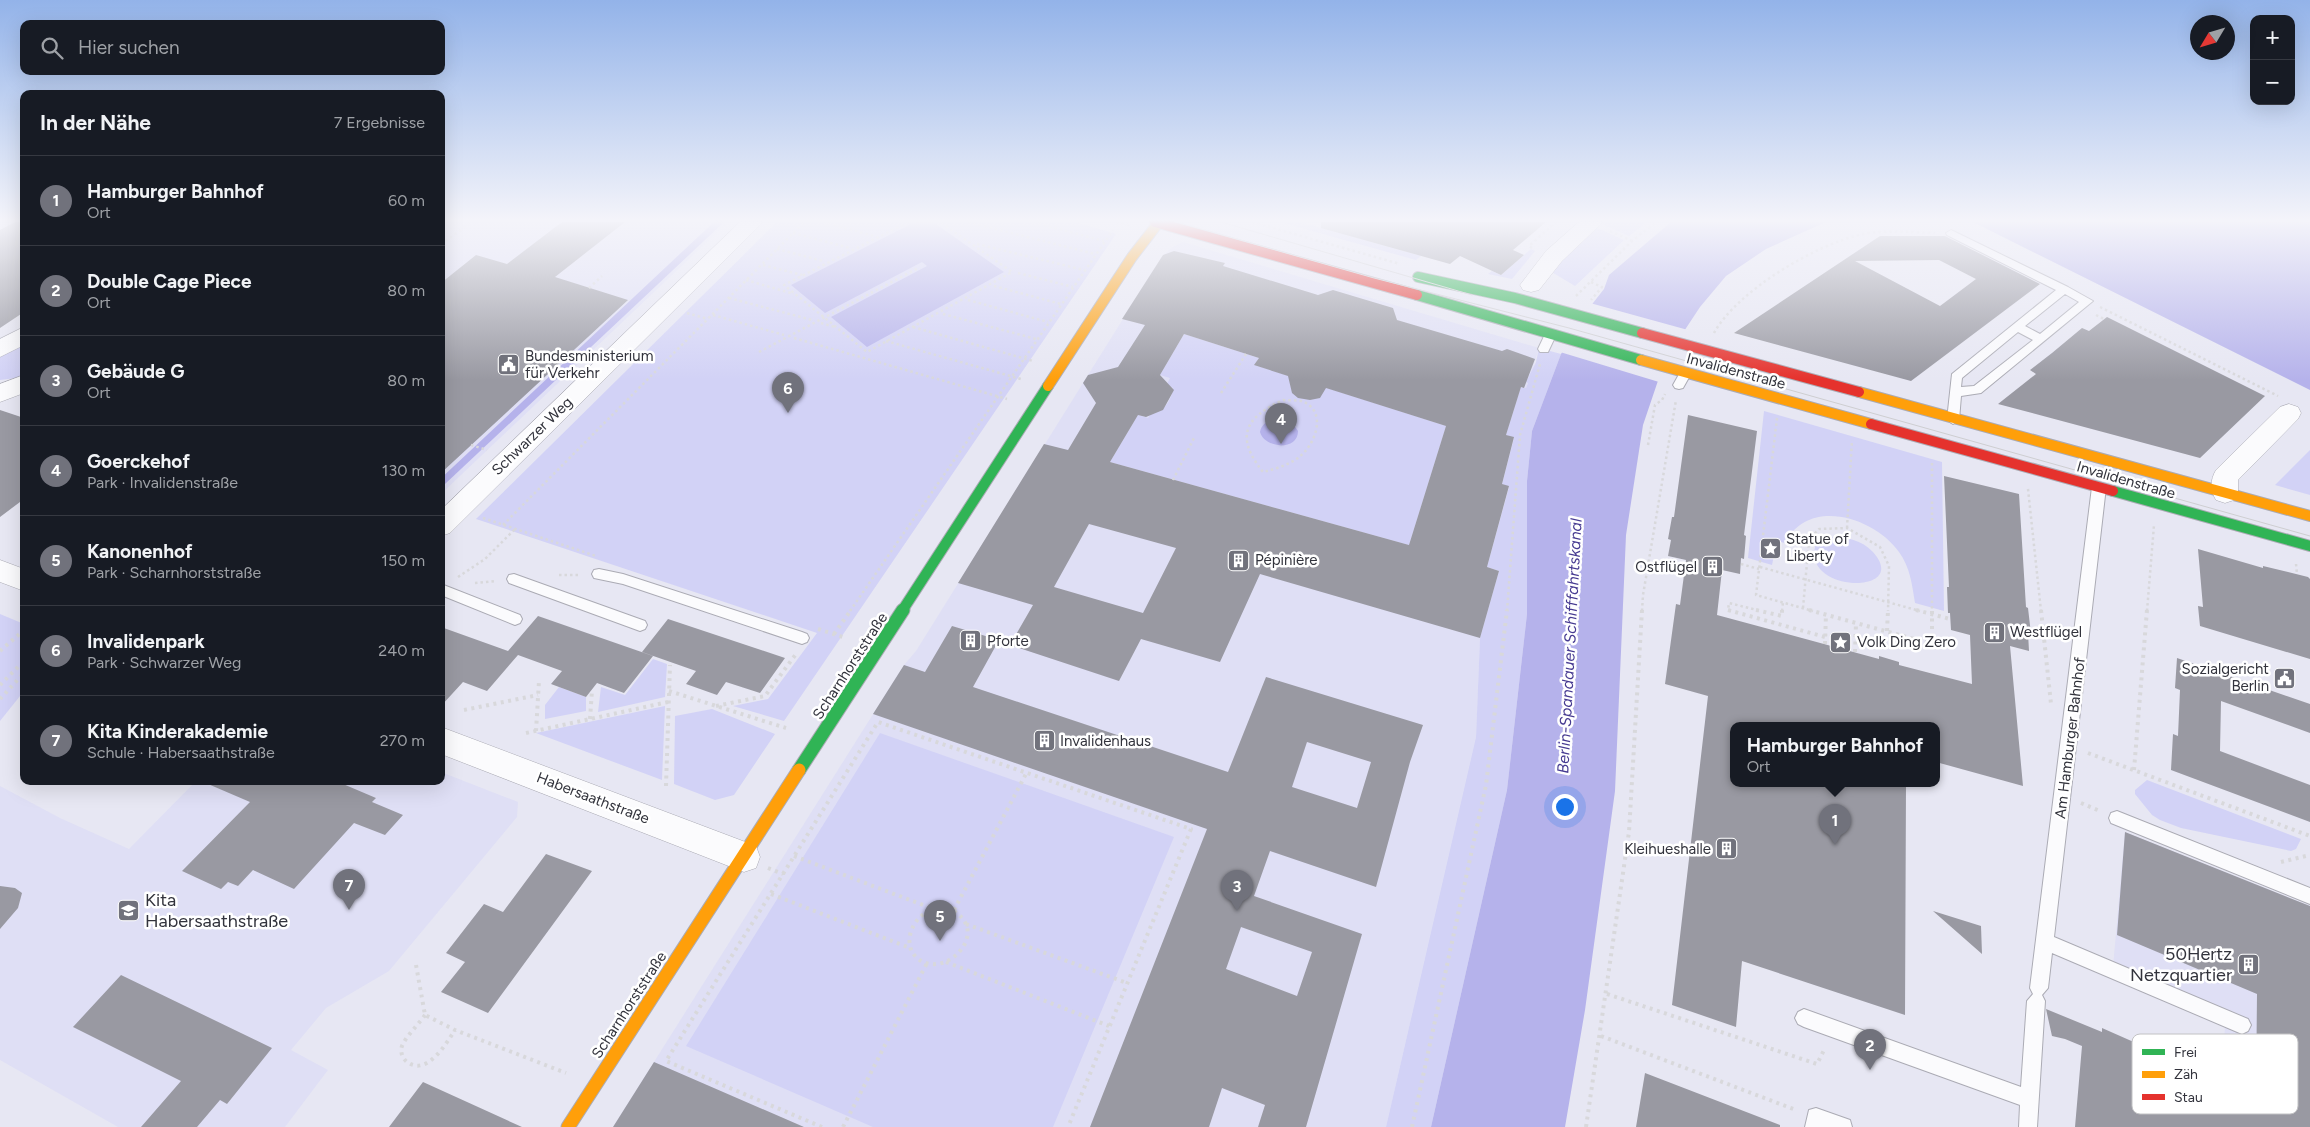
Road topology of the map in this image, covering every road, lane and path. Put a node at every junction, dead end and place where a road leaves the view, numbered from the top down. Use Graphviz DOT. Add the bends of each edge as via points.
graph roads {
  1 [pos="698,275"];
  2 [pos="751,275"];
  3 [pos="802,275"];
  4 [pos="905,275"];
  5 [pos="1007,275"];
  6 [pos="1024,275"];
  7 [pos="1081,275"];
  8 [pos="1121,275"];
  9 [pos="1344,275"];
  10 [pos="1423,275"];
  11 [pos="1539,275"];
  12 [pos="1598,275"];
  13 [pos="1776,275"];
  14 [pos="2035,275"];
  15 [pos="602,276"];
  16 [pos="746,280"];
  17 [pos="1591,282"];
  18 [pos="1531,285"];
  19 [pos="994,286"];
  20 [pos="1073,287"];
  21 [pos="589,288"];
  22 [pos="2064,289"];
  23 [pos="797,295"];
  24 [pos="729,298"];
  25 [pos="968,300"];
  26 [pos="1573,300"];
  27 [pos="1590,301"];
  28 [pos="2087,301"];
  29 [pos="1061,304"];
  30 [pos="713,314"];
  31 [pos="943,314"];
  32 [pos="824,317"];
  33 [pos="812,320"];
  34 [pos="1048,322"];
  35 [pos="821,323"];
  36 [pos="912,327"];
  37 [pos="2017,327"];
  38 [pos="838,328"];
  39 [pos="1551,333"];
  40 [pos="784,335"];
  41 [pos="1713,336"];
  42 [pos="20,337"];
  43 [pos="794,338"];
  44 [pos="1037,339"];
  45 [pos="2041,339"];
  46 [pos="886,341"];
  47 [pos="0,349"];
  48 [pos="1544,349"];
  49 [pos="759,352"];
  50 [pos="1246,354"];
  51 [pos="1024,358"];
  52 [pos="1033,361"];
  53 [pos="1686,372"];
  54 [pos="1011,376"];
  55 [pos="1021,379"];
  56 [pos="1679,384"];
  57 [pos="20,385"];
  58 [pos="1955,392"];
  59 [pos="1221,393"];
  60 [pos="0,394"];
  61 [pos="998,396"];
  62 [pos="1007,399"];
  63 [pos="1662,400"];
  64 [pos="2284,404"];
  65 [pos="1779,411"];
  66 [pos="1954,420"];
  67 [pos="1195,436"];
  68 [pos="1852,437"];
  69 [pos="471,445"];
  70 [pos="1648,445"];
  71 [pos="487,450"];
  72 [pos="1932,460"];
  73 [pos="1263,472"];
  74 [pos="1173,480"];
  75 [pos="2027,481"];
  76 [pos="2099,487"];
  77 [pos="2225,493"];
  78 [pos="2310,516"];
  79 [pos="2155,517"];
  80 [pos="445,522"];
  81 [pos="504,525"];
  82 [pos="1847,528"];
  83 [pos="515,529"];
  84 [pos="2310,546"];
  85 [pos="1740,564"];
  86 [pos="1760,568"];
  87 [pos="0,571"];
  88 [pos="599,574"];
  89 [pos="20,578"];
  90 [pos="455,578"];
  91 [pos="514,579"];
  92 [pos="1806,580"];
  93 [pos="445,591"];
  94 [pos="1783,602"];
  95 [pos="1888,602"];
  96 [pos="1803,608"];
  97 [pos="1826,614"];
  98 [pos="1932,614"];
  99 [pos="515,619"];
  100 [pos="1950,619"];
  101 [pos="1856,623"];
  102 [pos="640,625"];
  103 [pos="1887,631"];
  104 [pos="20,633"];
  105 [pos="834,634"];
  106 [pos="1825,637"];
  107 [pos="800,644"];
  108 [pos="1824,644"];
  109 [pos="0,650"];
  110 [pos="1855,652"];
  111 [pos="20,665"];
  112 [pos="670,665"];
  113 [pos="20,677"];
  114 [pos="540,681"];
  115 [pos="0,685"];
  116 [pos="592,690"];
  117 [pos="669,691"];
  118 [pos="538,695"];
  119 [pos="0,699"];
  120 [pos="668,702"];
  121 [pos="716,706"];
  122 [pos="464,710"];
  123 [pos="590,719"];
  124 [pos="786,728"];
  125 [pos="536,731"];
  126 [pos="526,733"];
  127 [pos="445,742"];
  128 [pos="2070,746"];
  129 [pos="2134,770"];
  130 [pos="1026,772"];
  131 [pos="666,786"];
  132 [pos="2063,796"];
  133 [pos="2117,818"];
  134 [pos="2310,836"];
  135 [pos="794,856"];
  136 [pos="756,863"];
  137 [pos="783,874"];
  138 [pos="771,894"];
  139 [pos="2310,896"];
  140 [pos="932,909"];
  141 [pos="954,910"];
  142 [pos="966,924"];
  143 [pos="2044,942"];
  144 [pos="911,948"];
  145 [pos="945,962"];
  146 [pos="927,963"];
  147 [pos="416,965"];
  148 [pos="1127,984"];
  149 [pos="1607,994"];
  150 [pos="426,1015"];
  151 [pos="1804,1018"];
  152 [pos="2242,1025"];
  153 [pos="1109,1026"];
  154 [pos="1834,1029"];
  155 [pos="456,1030"];
  156 [pos="1601,1036"];
  157 [pos="569,1074"];
  158 [pos="2030,1099"];
  159 [pos="1815,1122"];
  160 [pos="568,1127"];
  161 [pos="822,1127"];
  162 [pos="843,1127"];
  163 [pos="1068,1127"];
  164 [pos="1412,1127"];
  165 [pos="1586,1127"];
  166 [pos="1843,1127"];
  167 [pos="2028,1127"];
  1 -- 80 [label="street, Schwarzer Weg"];
  2 -- 16 [label="path"];
  3 -- 23 [label="path" via="784,285"];
  4 -- 32 [label="path"];
  5 -- 36 [label="path"];
  6 -- 20 [label="path"];
  7 -- 20 [label="path"];
  8 -- 136 [label="main road, Scharnhorststraße"];
  9 -- 39 [label="main road, Invalidenstraße"];
  10 -- 66 [label="main road, Invalidenstraße"];
  11 -- 18 [label="street"];
  12 -- 17 [label="path"];
  13 -- 41 [label="path" via="1716,324"];
  14 -- 22 [label="lane"];
  15 -- 21 [label="path"];
  16 -- 23 [label="path"];
  16 -- 24 [label="path"];
  17 -- 26 [label="path"];
  17 -- 27 [label="path" via="1602,287"];
  19 -- 29 [label="path"];
  20 -- 29 [label="path"];
  22 -- 28 [label="lane"];
  22 -- 37 [label="lane"];
  23 -- 32 [label="path"];
  24 -- 30 [label="path"];
  24 -- 33 [label="path"];
  25 -- 34 [label="path"];
  28 -- 45 [label="lane"];
  28 -- 64 [label="path"];
  29 -- 34 [label="path"];
  30 -- 40 [label="path"];
  30 -- 81 [label="path"];
  31 -- 44 [label="path"];
  32 -- 38 [label="path"];
  32 -- 49 [label="path"];
  34 -- 44 [label="path"];
  35 -- 38 [label="path"];
  36 -- 46 [label="path"];
  36 -- 51 [label="path"];
  37 -- 45 [label="lane"];
  37 -- 58 [label="lane" via="1956,377"];
  38 -- 46 [label="path" via="867,352"];
  39 -- 48 [label="lane"];
  39 -- 53 [label="main road, Invalidenstraße"];
  42 -- 47 [label="street"];
  43 -- 61 [label="path"];
  44 -- 51 [label="path"];
  45 -- 58 [label="lane" via="1977,390"];
  46 -- 54 [label="path"];
  48 -- 164 [label="path" via="1520,436 1504,644 1486,785"];
  50 -- 59 [label="path"];
  51 -- 52 [label="path"];
  51 -- 54 [label="path"];
  53 -- 56 [label="lane"];
  53 -- 76 [label="main road, Invalidenstraße"];
  54 -- 55 [label="path"];
  54 -- 61 [label="path"];
  56 -- 149 [label="path" via="1643,595 1629,832"];
  57 -- 60 [label="street"];
  58 -- 66 [label="lane"];
  61 -- 62 [label="path"];
  61 -- 105 [label="path"];
  63 -- 70 [label="path" via="1655,405"];
  64 -- 77 [label="street" via="2225,477"];
  65 -- 86 [label="path"];
  66 -- 77 [label="main road, Invalidenstraße"];
  67 -- 74 [label="path"];
  68 -- 82 [label="path"];
  69 -- 71 [label="path"];
  72 -- 98 [label="path"];
  73 -- 73 [label="path" via="1250,458 1245,444 1253,419 1283,400 1306,402 1312,408 1316,427 1309,448 1286,465"];
  75 -- 128 [label="path" via="2051,704"];
  76 -- 84 [label="main road, Invalidenstraße"];
  76 -- 128 [label="lane, Am Hamburger Bahnhof"];
  77 -- 78 [label="main road, Invalidenstraße"];
  79 -- 129 [label="path"];
  82 -- 92 [label="path" via="1819,530 1809,540"];
  82 -- 95 [label="path" via="1880,547 1889,566"];
  83 -- 90 [label="path" via="485,559"];
  85 -- 86 [label="path"];
  86 -- 92 [label="path"];
  86 -- 94 [label="path" via="1756,595"];
  87 -- 89 [label="street"];
  88 -- 107 [label="lane" via="624,579"];
  91 -- 102 [label="lane"];
  92 -- 95 [label="path"];
  92 -- 96 [label="path"];
  93 -- 99 [label="lane"];
  94 -- 96 [label="path"];
  94 -- 106 [label="path" via="1782,616 1729,603 1728,610"];
  95 -- 98 [label="path"];
  95 -- 103 [label="path"];
  96 -- 97 [label="path"];
  97 -- 101 [label="path"];
  97 -- 106 [label="path"];
  98 -- 100 [label="path"];
  98 -- 103 [label="path" via="1932,644"];
  101 -- 103 [label="path"];
  101 -- 110 [label="path"];
  104 -- 109 [label="path"];
  106 -- 108 [label="path"];
  107 -- 121 [label="path" via="765,696"];
  111 -- 115 [label="path"];
  112 -- 117 [label="path"];
  113 -- 119 [label="path"];
  114 -- 118 [label="path"];
  116 -- 123 [label="path"];
  117 -- 120 [label="path"];
  117 -- 121 [label="path"];
  118 -- 122 [label="path"];
  118 -- 125 [label="path"];
  120 -- 123 [label="path"];
  120 -- 131 [label="path"];
  121 -- 124 [label="path"];
  123 -- 125 [label="path"];
  125 -- 126 [label="path"];
  127 -- 136 [label="street, Habersaathstraße"];
  128 -- 129 [label="path"];
  128 -- 132 [label="lane, Am Hamburger Bahnhof"];
  129 -- 134 [label="path"];
  130 -- 135 [label="path" via="878,722"];
  130 -- 141 [label="path"];
  130 -- 148 [label="path" via="1191,829"];
  132 -- 133 [label="path"];
  132 -- 143 [label="lane, Am Hamburger Bahnhof"];
  133 -- 139 [label="lane"];
  135 -- 137 [label="path"];
  135 -- 140 [label="path"];
  136 -- 137 [label="path"];
  136 -- 160 [label="main road, Scharnhorststraße"];
  137 -- 138 [label="path"];
  138 -- 144 [label="path"];
  138 -- 161 [label="path" via="666,1061"];
  140 -- 141 [label="path"];
  140 -- 144 [label="path" via="922,914 910,930"];
  141 -- 142 [label="path"];
  142 -- 145 [label="path" via="966,942 954,957"];
  142 -- 148 [label="path"];
  143 -- 152 [label="lane"];
  143 -- 158 [label="lane, Am Hamburger Bahnhof"];
  144 -- 146 [label="path" via="914,955"];
  145 -- 146 [label="path"];
  145 -- 153 [label="path"];
  146 -- 162 [label="path"];
  147 -- 150 [label="path"];
  148 -- 153 [label="path"];
  149 -- 154 [label="path" via="1817,1064"];
  149 -- 156 [label="path"];
  150 -- 155 [label="path"];
  150 -- 155 [label="path" via="402,1048 405,1060 415,1066 433,1059"];
  151 -- 154 [label="lane"];
  153 -- 163 [label="path"];
  154 -- 158 [label="lane"];
  155 -- 157 [label="path"];
  156 -- 159 [label="path"];
  156 -- 165 [label="path"];
  158 -- 167 [label="lane, Am Hamburger Bahnhof"];
  159 -- 166 [label="lane"];
}
